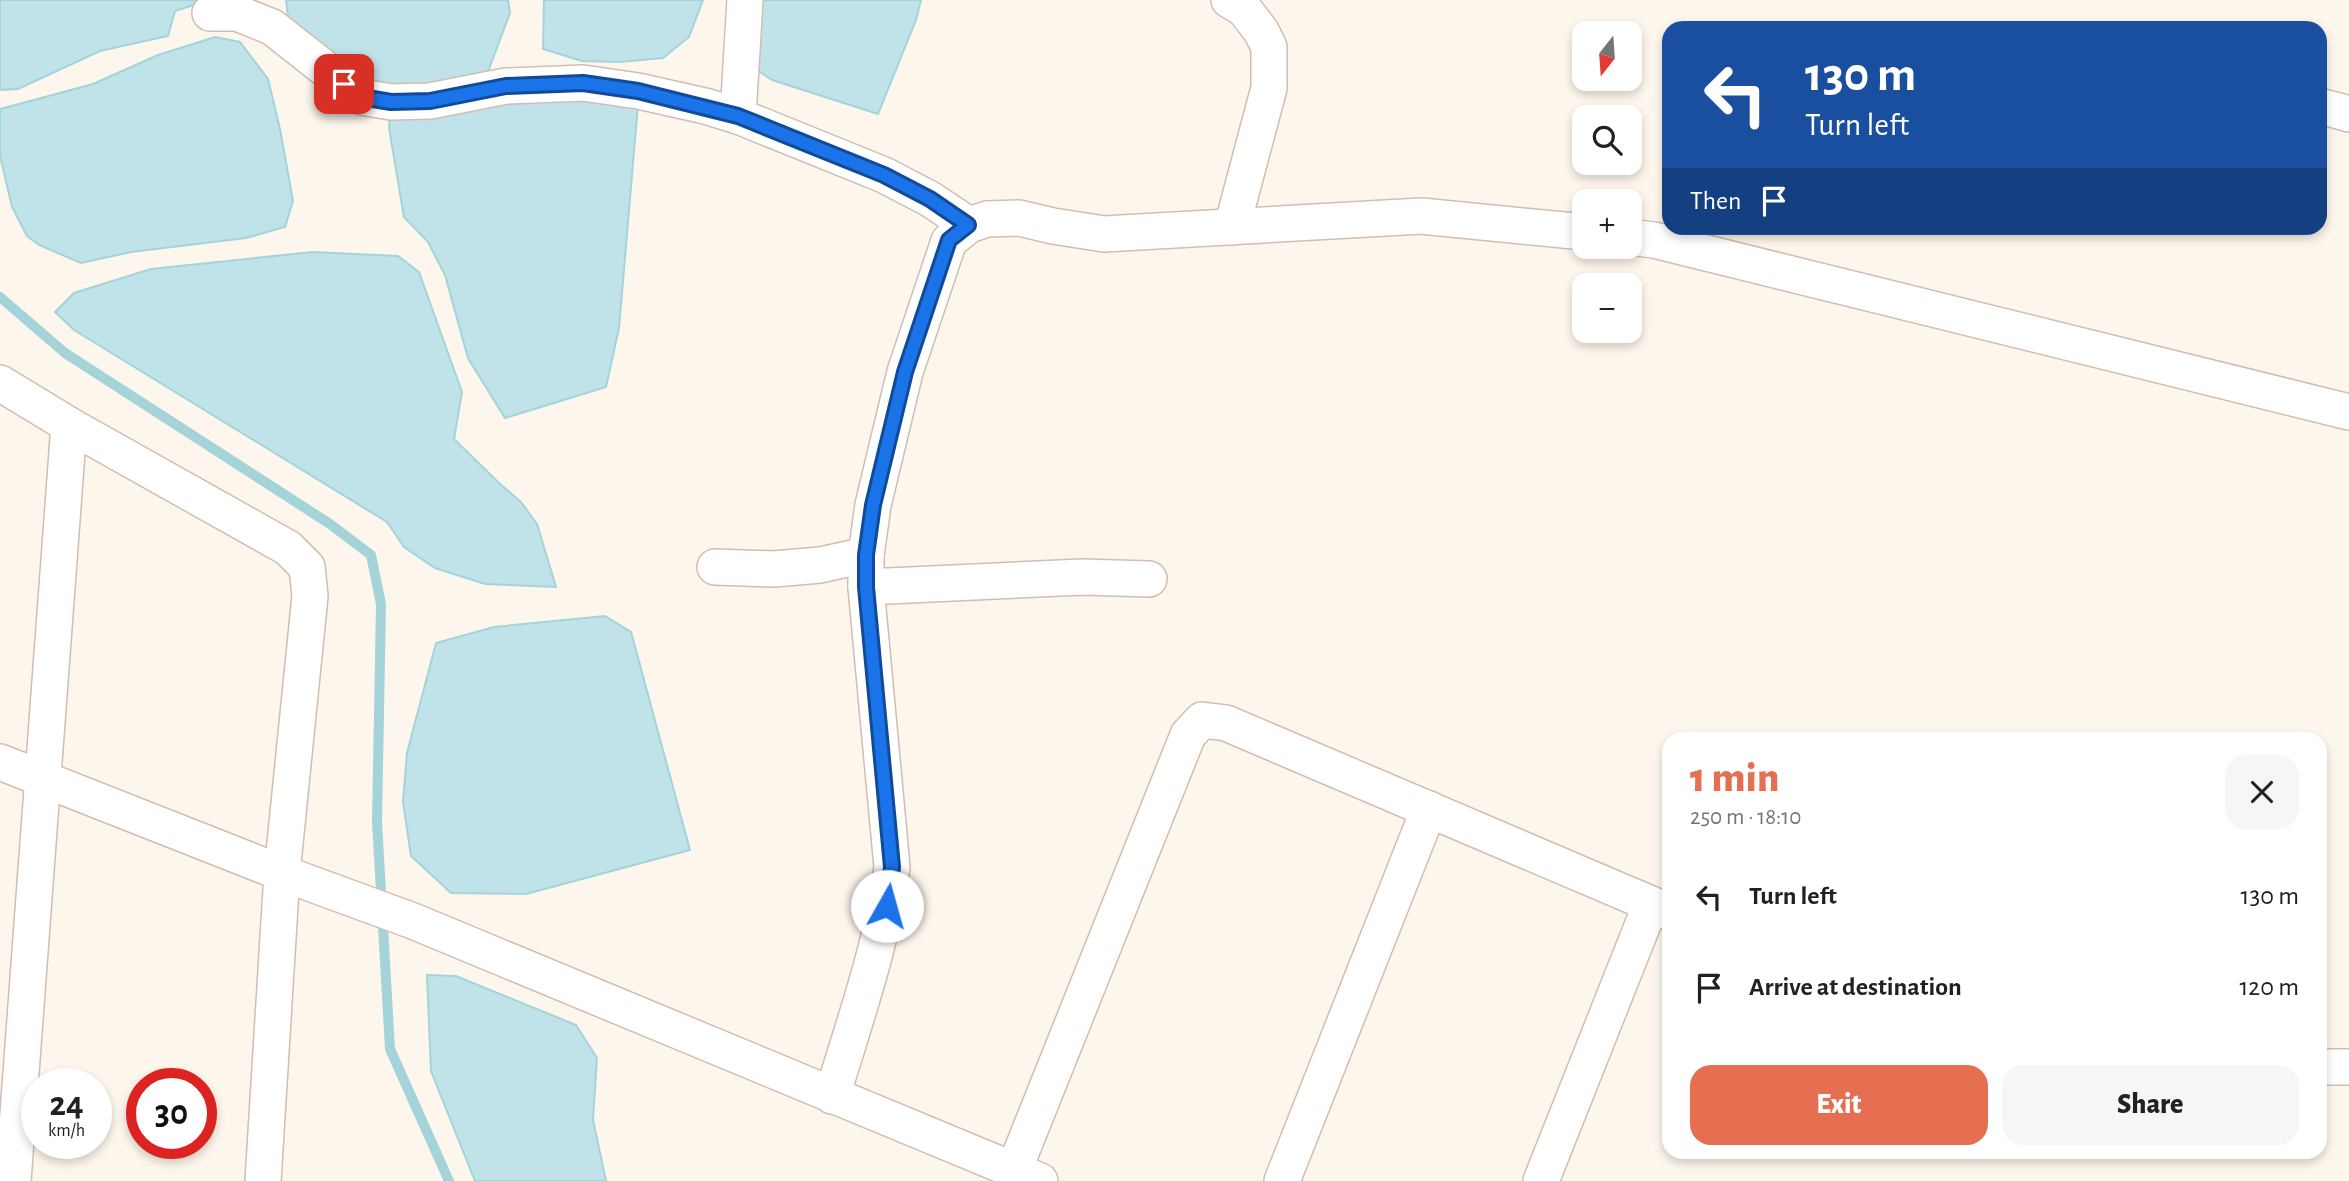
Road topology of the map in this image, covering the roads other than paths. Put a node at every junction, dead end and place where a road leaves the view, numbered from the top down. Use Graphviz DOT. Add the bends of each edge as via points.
graph roads {
  1 [pos="745,0"];
  2 [pos="1229,0"];
  3 [pos="210,13"];
  4 [pos="2327,108"];
  5 [pos="2349,114"];
  6 [pos="738,116"];
  7 [pos="968,225"];
  8 [pos="1232,227"];
  9 [pos="1572,231"];
  10 [pos="1642,239"];
  11 [pos="0,383"];
  12 [pos="2349,412"];
  13 [pos="69,425"];
  14 [pos="715,567"];
  15 [pos="866,571"];
  16 [pos="1149,579"];
  17 [pos="0,762"];
  18 [pos="41,779"];
  19 [pos="1429,809"];
  20 [pos="282,873"];
  21 [pos="1660,909"];
  22 [pos="2327,1067"];
  23 [pos="2349,1067"];
  24 [pos="832,1096"];
  25 [pos="1027,1176"];
  26 [pos="13,1181"];
  27 [pos="263,1181"];
  28 [pos="1282,1181"];
  29 [pos="1541,1181"];
  1 -- 6 [label="street"];
  2 -- 8 [label="street" via="1244,9 1269,47 1269,88"];
  3 -- 6 [label="street" via="237,13 272,27 361,97 430,101 506,86 583,83 638,91"];
  4 -- 5 [label="street"];
  6 -- 7 [label="street" via="884,175"];
  7 -- 8 [label="street" via="1019,218 1104,234"];
  7 -- 15 [label="street" via="949,240 905,372 873,505"];
  8 -- 9 [label="street" via="1421,216"];
  10 -- 12 [label="street"];
  11 -- 13 [label="street"];
  13 -- 18 [label="street"];
  13 -- 20 [label="street" via="288,548 307,567 310,596"];
  14 -- 15 [label="street"];
  15 -- 16 [label="street"];
  15 -- 24 [label="street" via="892,867 873,961"];
  17 -- 18 [label="street"];
  18 -- 20 [label="street"];
  18 -- 26 [label="street"];
  19 -- 21 [label="street"];
  19 -- 25 [label="street" via="1226,723 1202,720 1188,735"];
  19 -- 28 [label="street"];
  20 -- 24 [label="street" via="413,921"];
  20 -- 27 [label="street"];
  21 -- 29 [label="street"];
  22 -- 23 [label="street"];
  24 -- 25 [label="street"];
}
